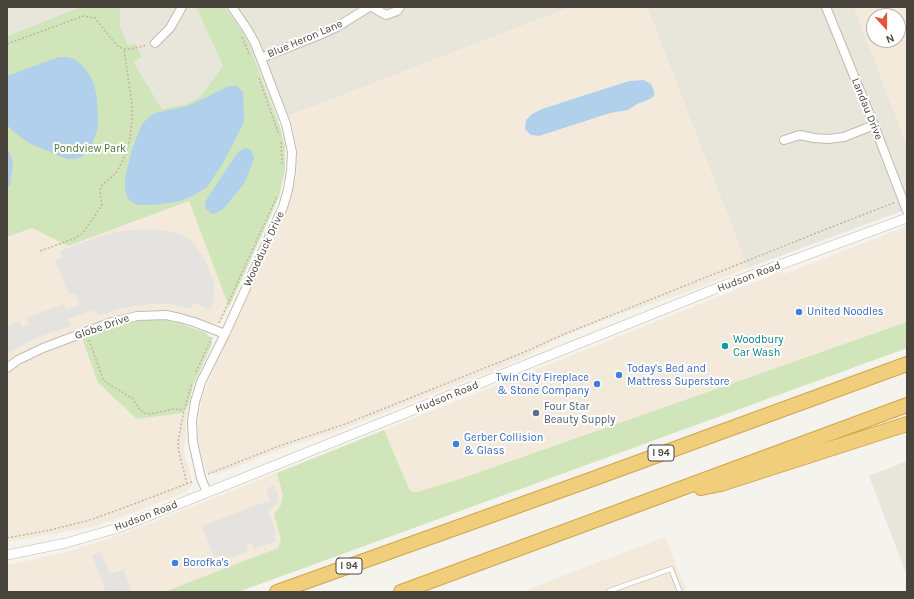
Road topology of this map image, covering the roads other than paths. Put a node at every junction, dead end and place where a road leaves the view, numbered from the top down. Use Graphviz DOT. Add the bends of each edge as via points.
graph roads {
  1 [pos="182,7"];
  2 [pos="232,7"];
  3 [pos="369,7"];
  4 [pos="372,7"];
  5 [pos="400,7"];
  6 [pos="826,7"];
  7 [pos="155,43"];
  8 [pos="261,58"];
  9 [pos="874,125"];
  10 [pos="784,140"];
  11 [pos="907,211"];
  12 [pos="907,218"];
  13 [pos="225,334"];
  14 [pos="905,364"];
  15 [pos="7,368"];
  16 [pos="907,405"];
  17 [pos="907,424"];
  18 [pos="207,492"];
  19 [pos="649,500"];
  20 [pos="7,555"];
  21 [pos="277,592"];
  22 [pos="402,592"];
  23 [pos="609,592"];
  24 [pos="680,592"];
  1 -- 7 [label="street" via="170,28"];
  2 -- 8 [label="street, Woodduck Drive" via="247,29"];
  3 -- 8 [label="street, Blue Heron Lane" via="337,27"];
  4 -- 5 [label="street" via="386,15 397,12"];
  6 -- 9 [label="street, Landau Drive"];
  8 -- 13 [label="street, Woodduck Drive" via="286,124 292,152 292,171 283,207"];
  9 -- 10 [label="street" via="844,137 828,139 800,135"];
  9 -- 11 [label="street, Landau Drive"];
  12 -- 18 [label="street, Hudson Road" via="726,285"];
  13 -- 15 [label="street, Globe Drive" via="166,315 136,316 112,322 43,348"];
  13 -- 18 [label="street, Woodduck Drive" via="201,382 192,421 192,442"];
  14 -- 21 [label="highway, I 94"];
  16 -- 19 [label="highway"];
  17 -- 19 [label="highway" via="721,484"];
  18 -- 20 [label="street, Hudson Road" via="104,532"];
  19 -- 22 [label="highway"];
  23 -- 24 [label="lane" via="671,569"];
}
